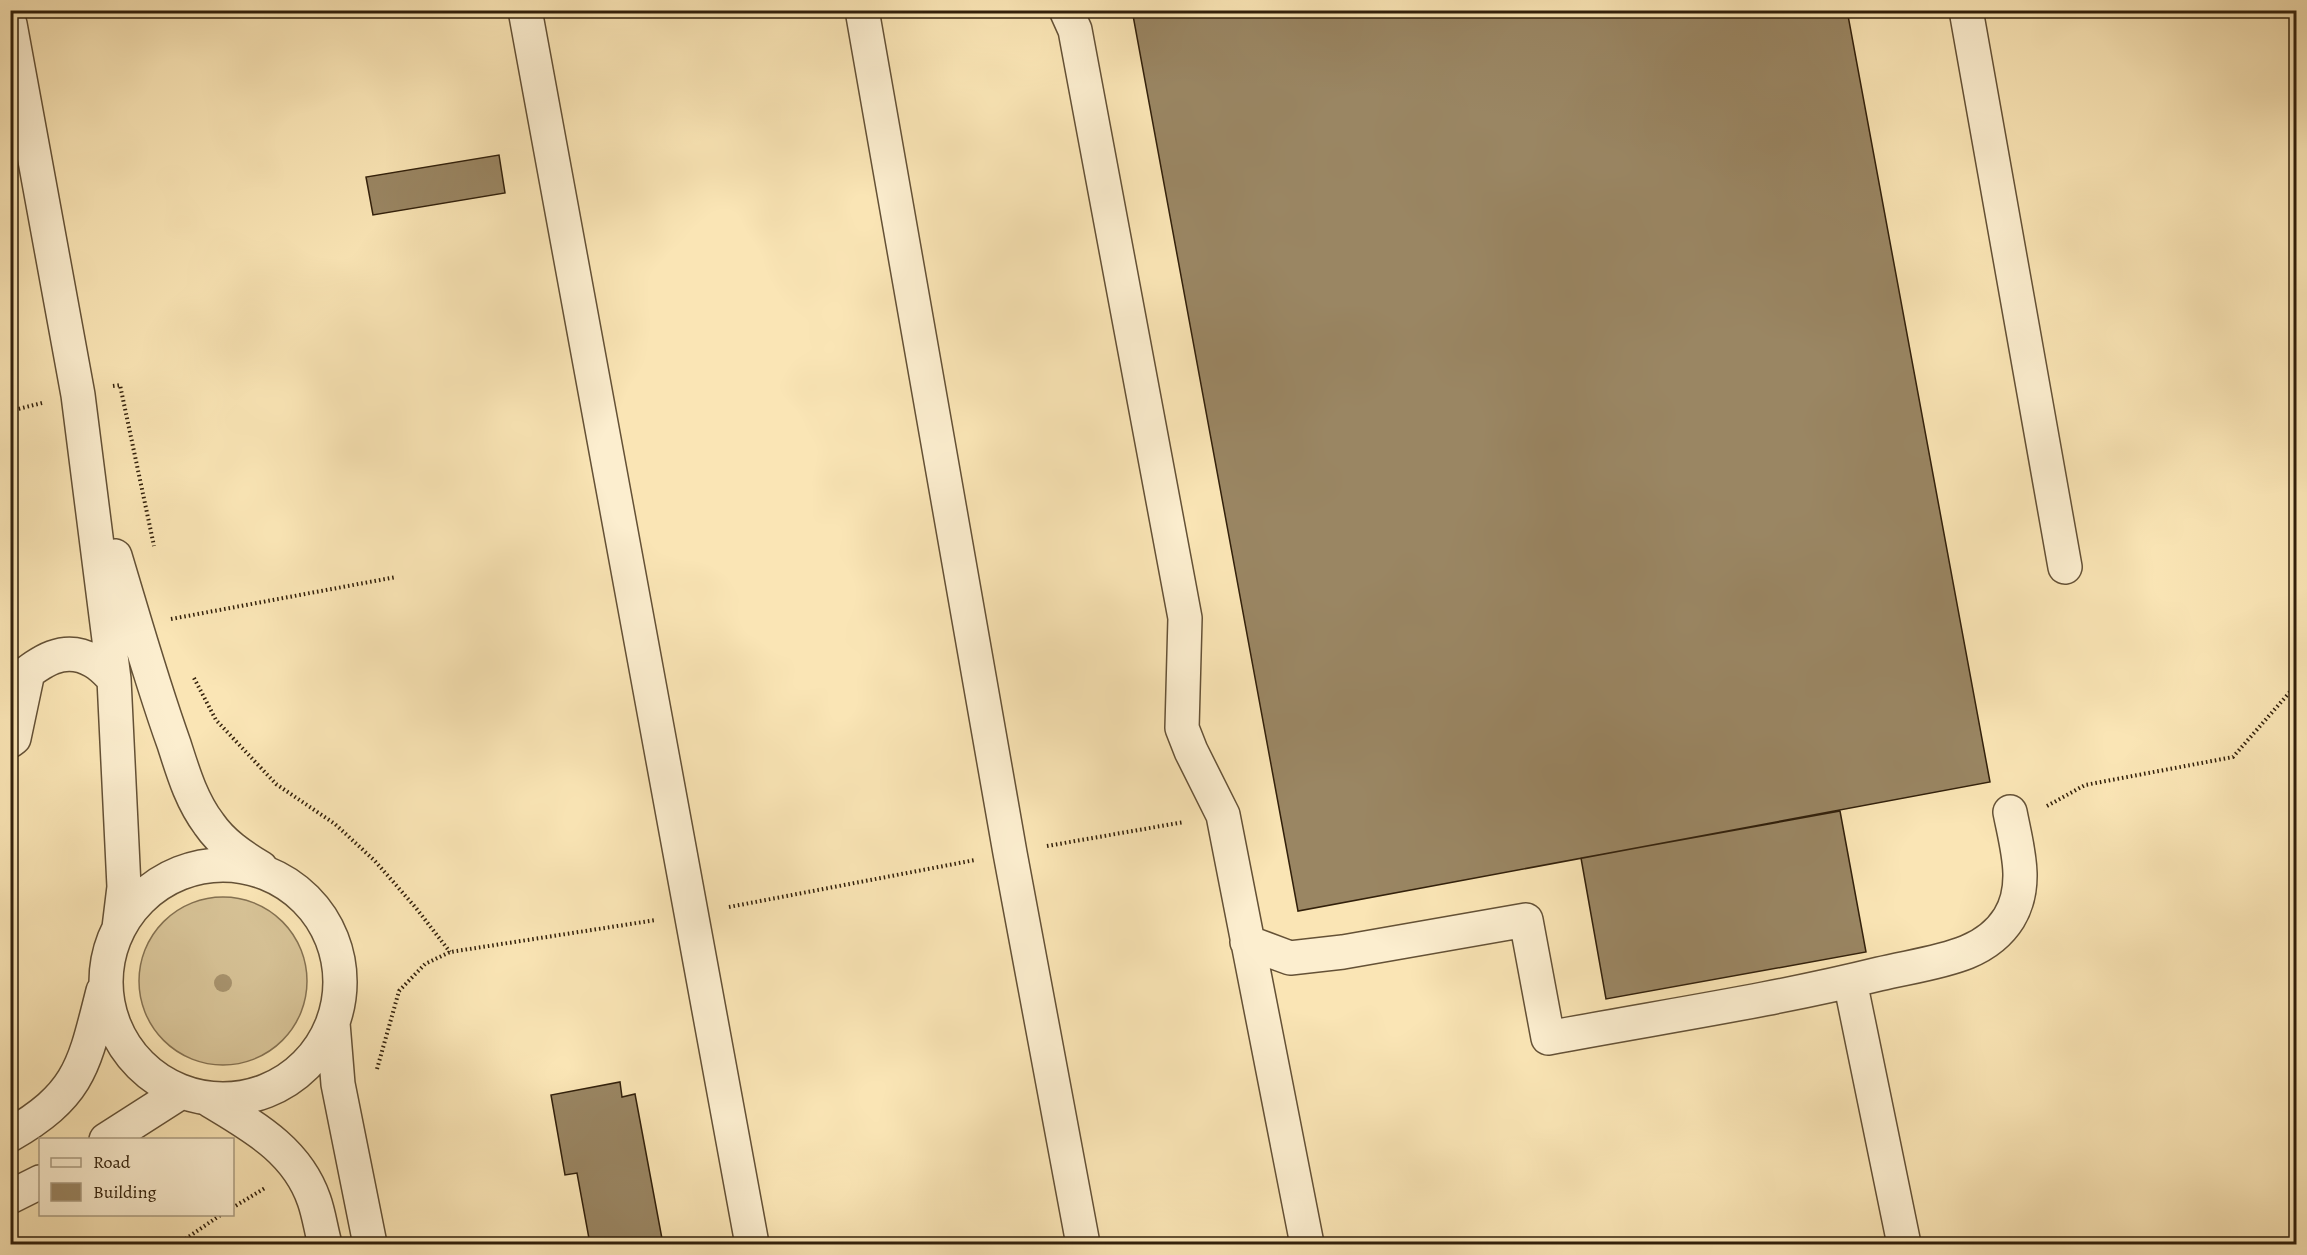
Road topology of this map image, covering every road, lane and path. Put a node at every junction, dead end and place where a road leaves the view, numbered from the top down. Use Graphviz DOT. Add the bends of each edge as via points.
graph roads {
  1 [pos="525,10"];
  2 [pos="862,10"];
  3 [pos="1065,10"];
  4 [pos="1966,10"];
  5 [pos="10,24"];
  6 [pos="16,85"];
  7 [pos="78,395"];
  8 [pos="10,411"];
  9 [pos="89,467"];
  10 [pos="154,549"];
  11 [pos="2065,567"];
  12 [pos="396,577"];
  13 [pos="172,629"];
  14 [pos="189,669"];
  15 [pos="19,679"];
  16 [pos="114,679"];
  17 [pos="2296,685"];
  18 [pos="10,741"];
  19 [pos="2013,826"];
  20 [pos="280,880"];
  21 [pos="119,928"];
  22 [pos="1247,942"];
  23 [pos="450,952"];
  24 [pos="106,978"];
  25 [pos="1850,981"];
  26 [pos="333,1023"];
  27 [pos="194,1095"];
  28 [pos="10,1135"];
  29 [pos="110,1138"];
  30 [pos="39,1182"];
  31 [pos="10,1197"];
  32 [pos="221,1216"];
  33 [pos="178,1245"];
  34 [pos="325,1245"];
  35 [pos="370,1245"];
  36 [pos="752,1245"];
  37 [pos="1083,1245"];
  38 [pos="1307,1245"];
  39 [pos="1904,1245"];
  1 -- 36 [label="street"];
  2 -- 37 [label="street"];
  3 -- 22 [label="street" via="1075,30 1185,618 1182,728 1223,815"];
  4 -- 11 [label="street"];
  5 -- 6 [label="street"];
  6 -- 7 [label="street"];
  7 -- 8 [label="path"];
  7 -- 9 [label="street"];
  7 -- 10 [label="path" via="120,385"];
  9 -- 16 [label="street"];
  9 -- 20 [label="street" via="158,699 198,809 240,855"];
  12 -- 13 [label="path" via="169,620"];
  14 -- 23 [label="path" via="216,720 276,784 335,824 375,861"];
  15 -- 16 [label="street" via="49,657 72,654 93,660"];
  15 -- 18 [label="street" via="14,738"];
  16 -- 21 [label="street" via="124,887"];
  17 -- 19 [label="path" via="2233,757 2085,785"];
  19 -- 25 [label="street" via="2022,876 2019,898 1989,941 1967,952"];
  20 -- 21 [label="street" via="259,870 236,866 212,865 189,870 148,892"];
  20 -- 26 [label="street" via="309,901 333,941 340,988"];
  21 -- 24 [label="street"];
  22 -- 25 [label="street" via="1290,958 1526,920 1548,1038 1745,1004"];
  22 -- 38 [label="street"];
  24 -- 27 [label="street" via="109,1008 127,1050 151,1075"];
  24 -- 28 [label="street" via="78,1074 49,1109"];
  25 -- 39 [label="street"];
  26 -- 27 [label="street" via="316,1054 284,1083 254,1096 232,1099"];
  26 -- 35 [label="street" via="338,1084"];
  27 -- 29 [label="street"];
  27 -- 34 [label="street" via="262,1133 287,1154 299,1168 315,1202"];
  30 -- 31 [label="street"];
  32 -- 33 [label="path"];
}
